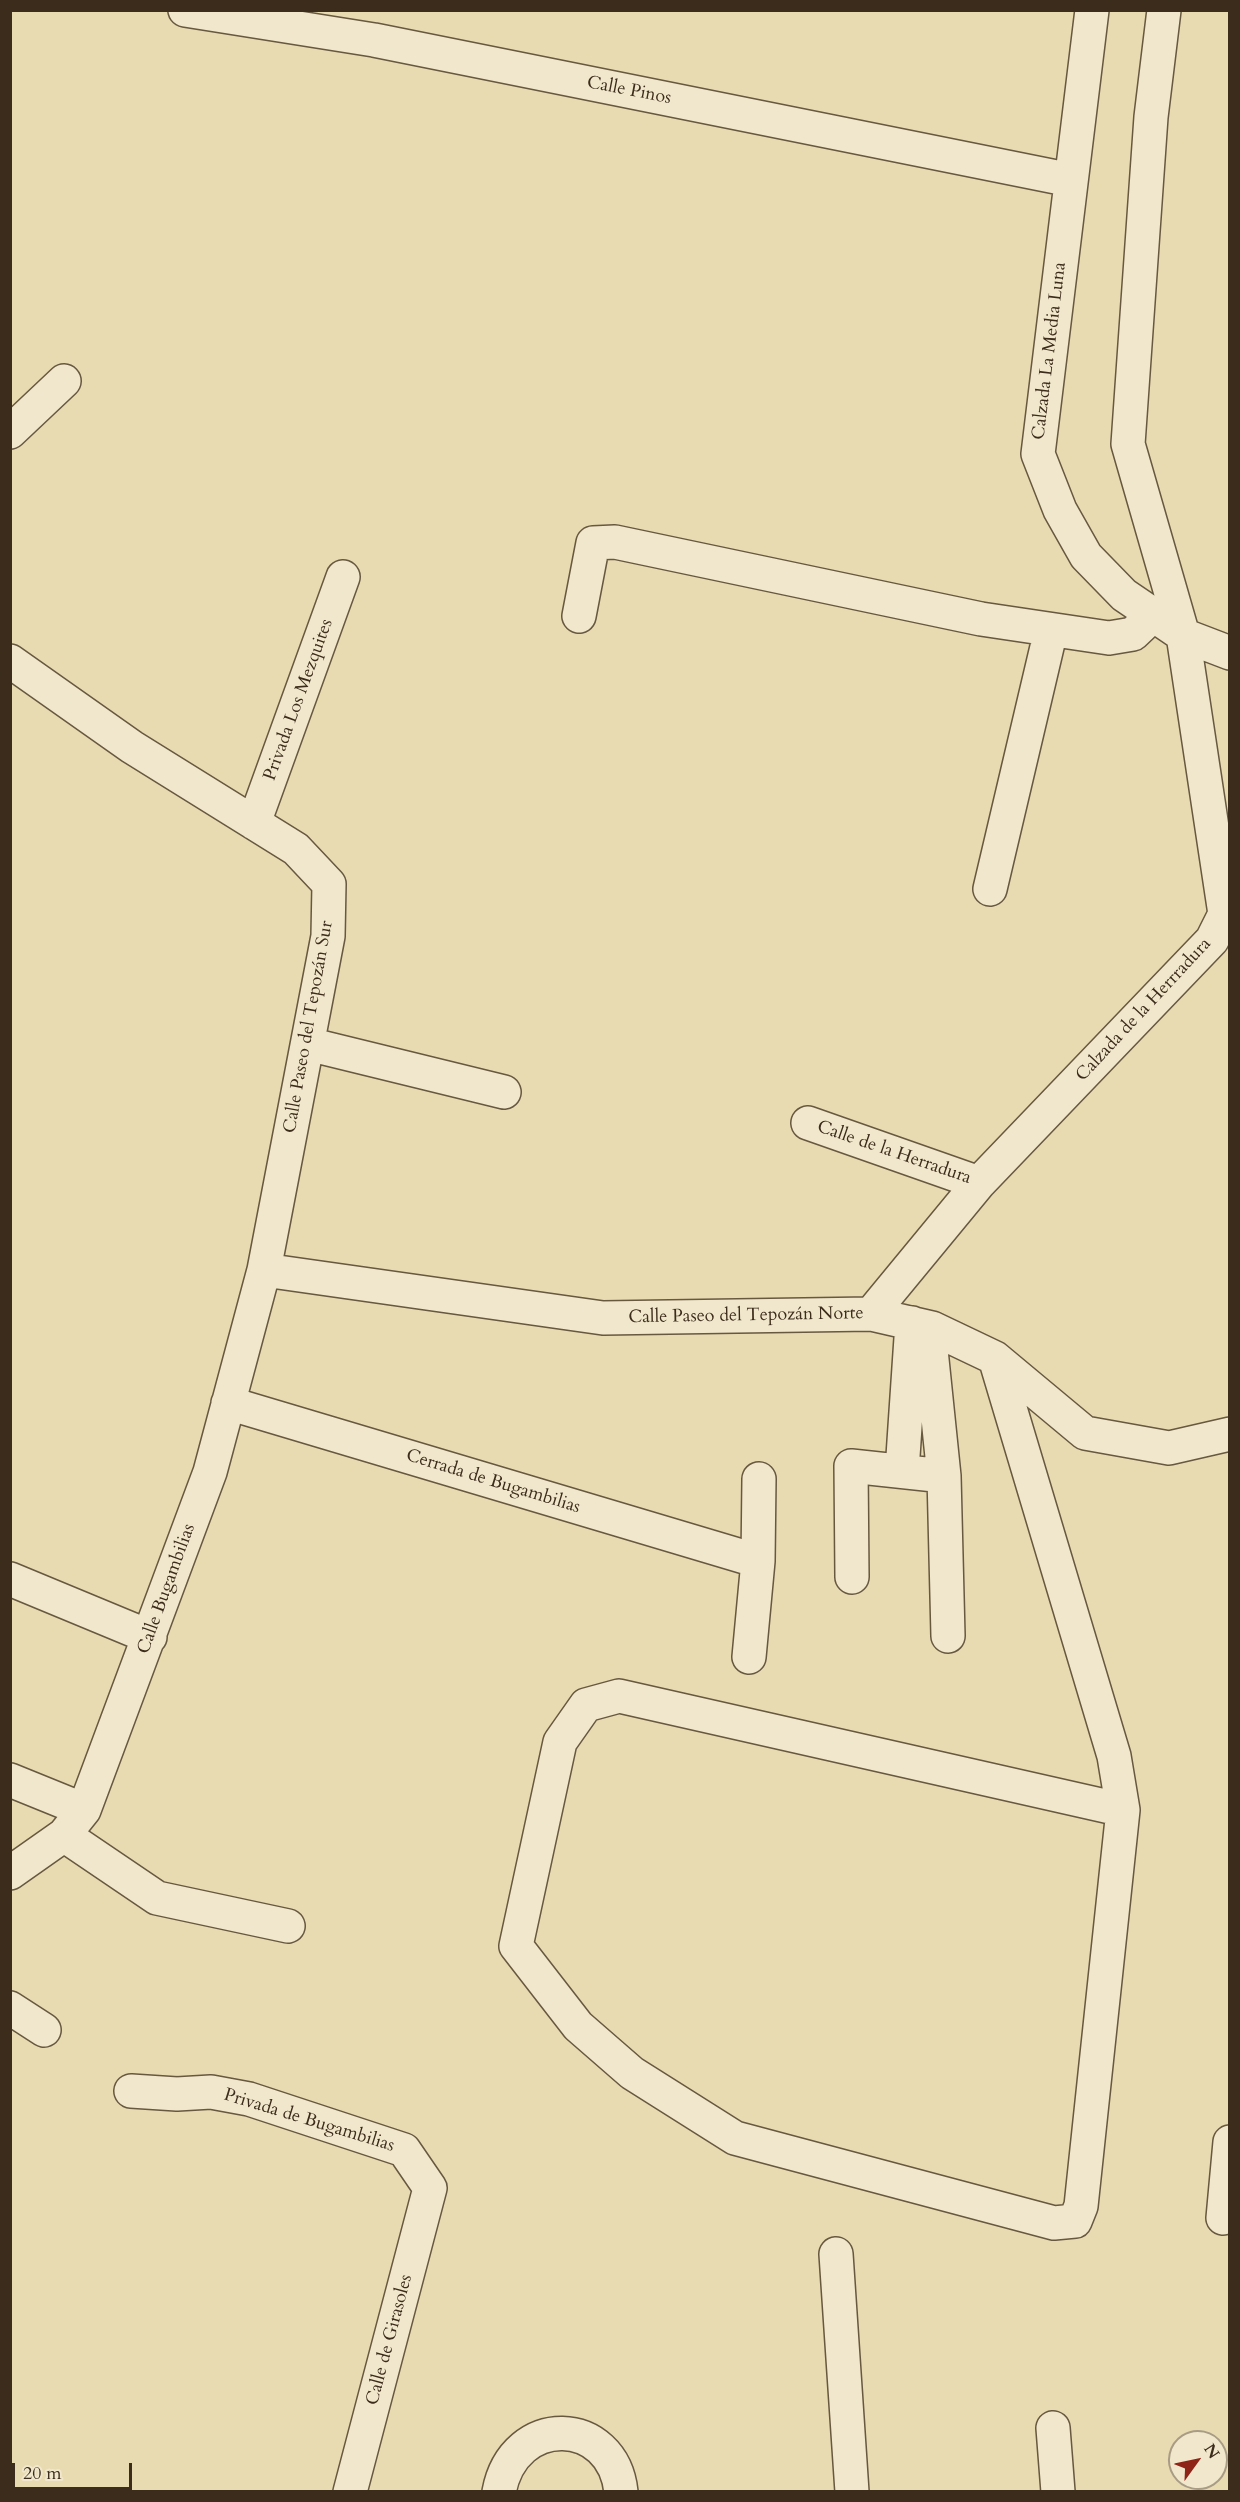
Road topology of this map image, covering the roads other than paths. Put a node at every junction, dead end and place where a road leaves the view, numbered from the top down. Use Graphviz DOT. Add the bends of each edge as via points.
graph roads {
  1 [pos="185,10"];
  2 [pos="1092,10"];
  3 [pos="1164,10"];
  4 [pos="1071,180"];
  5 [pos="64,381"];
  6 [pos="10,432"];
  7 [pos="343,577"];
  8 [pos="1154,614"];
  9 [pos="579,616"];
  10 [pos="1051,630"];
  11 [pos="1184,635"];
  12 [pos="1230,653"];
  13 [pos="10,661"];
  14 [pos="254,823"];
  15 [pos="1225,883"];
  16 [pos="990,889"];
  17 [pos="308,1044"];
  18 [pos="504,1092"];
  19 [pos="808,1123"];
  20 [pos="979,1183"];
  21 [pos="264,1270"];
  22 [pos="871,1314"];
  23 [pos="922,1325"];
  24 [pos="995,1358"];
  25 [pos="228,1403"];
  26 [pos="1230,1434"];
  27 [pos="902,1471"];
  28 [pos="945,1476"];
  29 [pos="759,1479"];
  30 [pos="758,1561"];
  31 [pos="852,1576"];
  32 [pos="10,1579"];
  33 [pos="948,1636"];
  34 [pos="150,1637"];
  35 [pos="749,1657"];
  36 [pos="10,1780"];
  37 [pos="84,1810"];
  38 [pos="1123,1810"];
  39 [pos="64,1835"];
  40 [pos="10,1873"];
  41 [pos="288,1926"];
  42 [pos="10,2008"];
  43 [pos="44,2030"];
  44 [pos="131,2091"];
  45 [pos="1230,2142"];
  46 [pos="430,2188"];
  47 [pos="1223,2218"];
  48 [pos="836,2254"];
  49 [pos="1053,2428"];
  50 [pos="350,2492"];
  51 [pos="499,2492"];
  52 [pos="621,2492"];
  53 [pos="852,2492"];
  54 [pos="1058,2492"];
  1 -- 4 [label="street, Calle Pinos" via="374,40"];
  2 -- 4 [label="street, Calzada La Media Luna"];
  3 -- 11 [label="street" via="1151,117 1128,444"];
  4 -- 8 [label="street, Calzada La Media Luna" via="1038,454 1060,510 1086,556 1124,595"];
  5 -- 6 [label="street"];
  7 -- 14 [label="street, Privada Los Mezquites"];
  8 -- 10 [label="street" via="1133,634 1117,637"];
  8 -- 11 [label="street, Calzada La Media Luna"];
  9 -- 10 [label="street" via="593,543 615,542 981,619"];
  10 -- 16 [label="street"];
  11 -- 12 [label="street, Calzada La Media Luna"];
  11 -- 15 [label="street, Calzada de la Herrradura"];
  13 -- 14 [label="street, Calle Paseo del Tepozán Sur" via="132,747"];
  14 -- 17 [label="street, Calle Paseo del Tepozán Sur" via="297,849 329,884 328,936"];
  15 -- 20 [label="street, Calzada de la Herrradura" via="1225,914 1212,940"];
  17 -- 18 [label="street"];
  17 -- 21 [label="street, Calle Paseo del Tepozán Sur"];
  19 -- 20 [label="street, Calle de la Herradura"];
  20 -- 22 [label="street, Calzada de la Herrradura"];
  21 -- 22 [label="street, Calle Paseo del Tepozán Norte" via="603,1318"];
  21 -- 25 [label="street, Calle Bugambilias"];
  22 -- 23 [label="street, Calle Paseo del Tepozán Norte"];
  23 -- 24 [label="street, Calle Paseo del Tepozán Norte"];
  23 -- 27 [label="street"];
  23 -- 28 [label="street" via="931,1350"];
  24 -- 26 [label="street, Calle Paseo del Tepozán Norte" via="1085,1433 1169,1448"];
  24 -- 38 [label="street" via="1114,1756"];
  25 -- 30 [label="street, Cerrada de Bugambilias"];
  25 -- 34 [label="street, Calle Bugambilias" via="210,1472"];
  27 -- 28 [label="street"];
  27 -- 31 [label="street" via="851,1466"];
  28 -- 33 [label="street"];
  29 -- 30 [label="street"];
  30 -- 35 [label="street"];
  32 -- 34 [label="street"];
  34 -- 37 [label="street, Calle Bugambilias"];
  36 -- 37 [label="street"];
  37 -- 39 [label="street, Calle Bugambilias"];
  38 -- 38 [label="street" via="1081,2206 1075,2221 1054,2223 735,2138 632,2073 578,2026 516,1946 560,1742 586,1706 619,1696"];
  39 -- 40 [label="street, Calle Bugambilias"];
  39 -- 41 [label="street" via="157,1898"];
  42 -- 43 [label="street"];
  44 -- 46 [label="street, Privada de Bugambilias" via="211,2092 260,2103 404,2150"];
  45 -- 47 [label="street"];
  46 -- 50 [label="street, Calle de Girasoles"];
  48 -- 53 [label="street"];
  49 -- 54 [label="street"];
  51 -- 52 [label="street" via="503,2473 524,2445 540,2436 558,2433 590,2441 603,2451 613,2464"];
}
